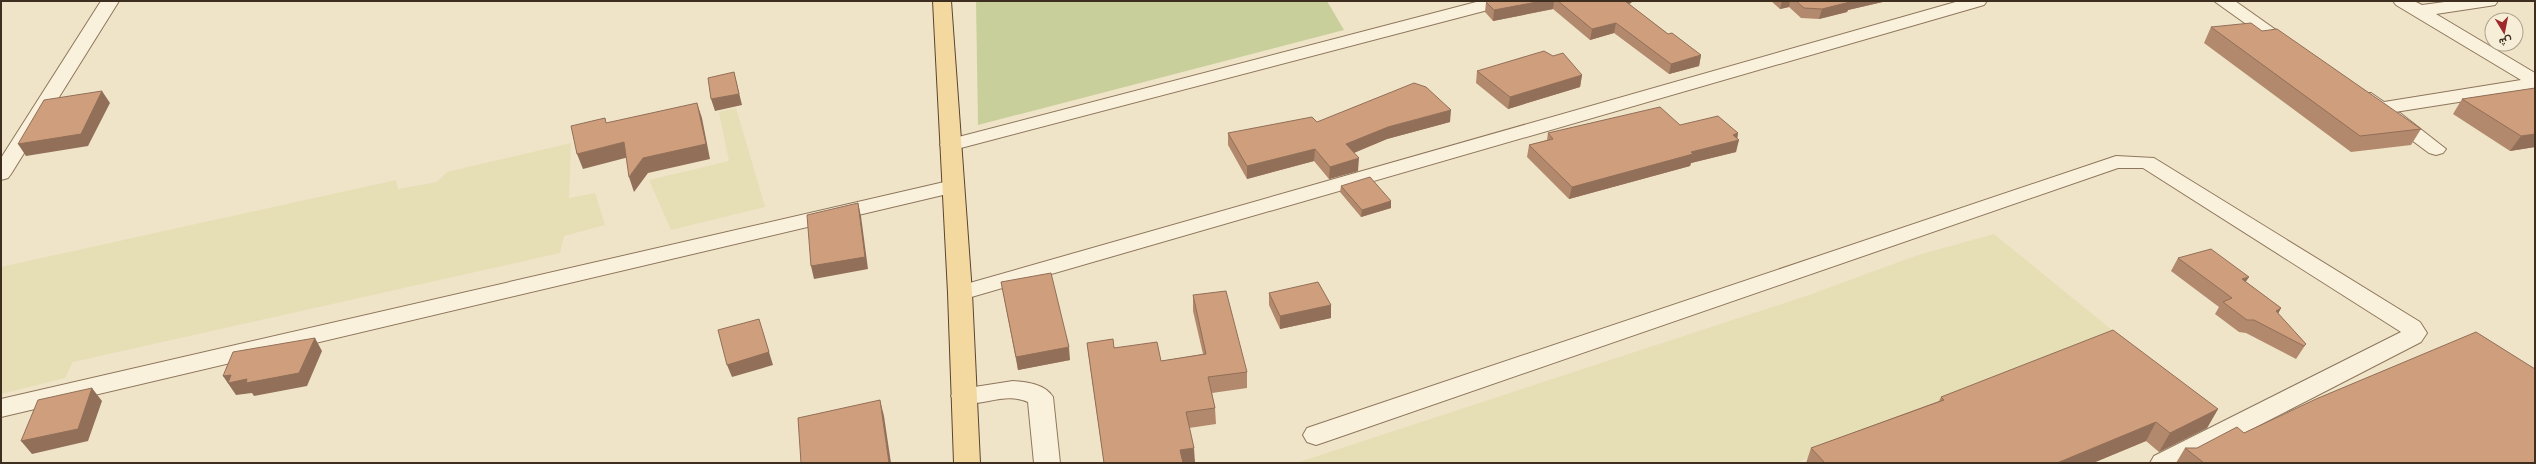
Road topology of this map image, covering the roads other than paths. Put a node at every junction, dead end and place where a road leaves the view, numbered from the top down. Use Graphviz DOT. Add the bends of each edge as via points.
graph roads {
  1 [pos="110,1"];
  2 [pos="942,1"];
  3 [pos="1501,1"];
  4 [pos="1978,1"];
  5 [pos="2223,1"];
  6 [pos="2402,1"];
  7 [pos="2489,1"];
  8 [pos="2420,11"];
  9 [pos="2308,59"];
  10 [pos="2535,82"];
  11 [pos="2348,86"];
  12 [pos="2381,108"];
  13 [pos="950,145"];
  14 [pos="2436,149"];
  15 [pos="1,174"];
  16 [pos="953,186"];
  17 [pos="960,293"];
  18 [pos="964,396"];
  19 [pos="1,408"];
  20 [pos="1316,435"];
  21 [pos="967,463"];
  22 [pos="1048,463"];
  23 [pos="2163,463"];
  1 -- 15 [label="street"];
  2 -- 13 [label="main road"];
  3 -- 13 [label="street"];
  4 -- 17 [label="street"];
  5 -- 9 [label="street"];
  6 -- 8 [label="street"];
  7 -- 8 [label="street"];
  8 -- 10 [label="street"];
  10 -- 12 [label="street"];
  11 -- 12 [label="street"];
  12 -- 14 [label="street"];
  13 -- 16 [label="main road"];
  16 -- 17 [label="main road"];
  16 -- 19 [label="street"];
  17 -- 18 [label="main road"];
  18 -- 21 [label="main road"];
  18 -- 22 [label="street" via="1008,390 1029,391 1040,397"];
  20 -- 23 [label="street" via="2116,162 2147,162 2412,328 2415,333"];
}
